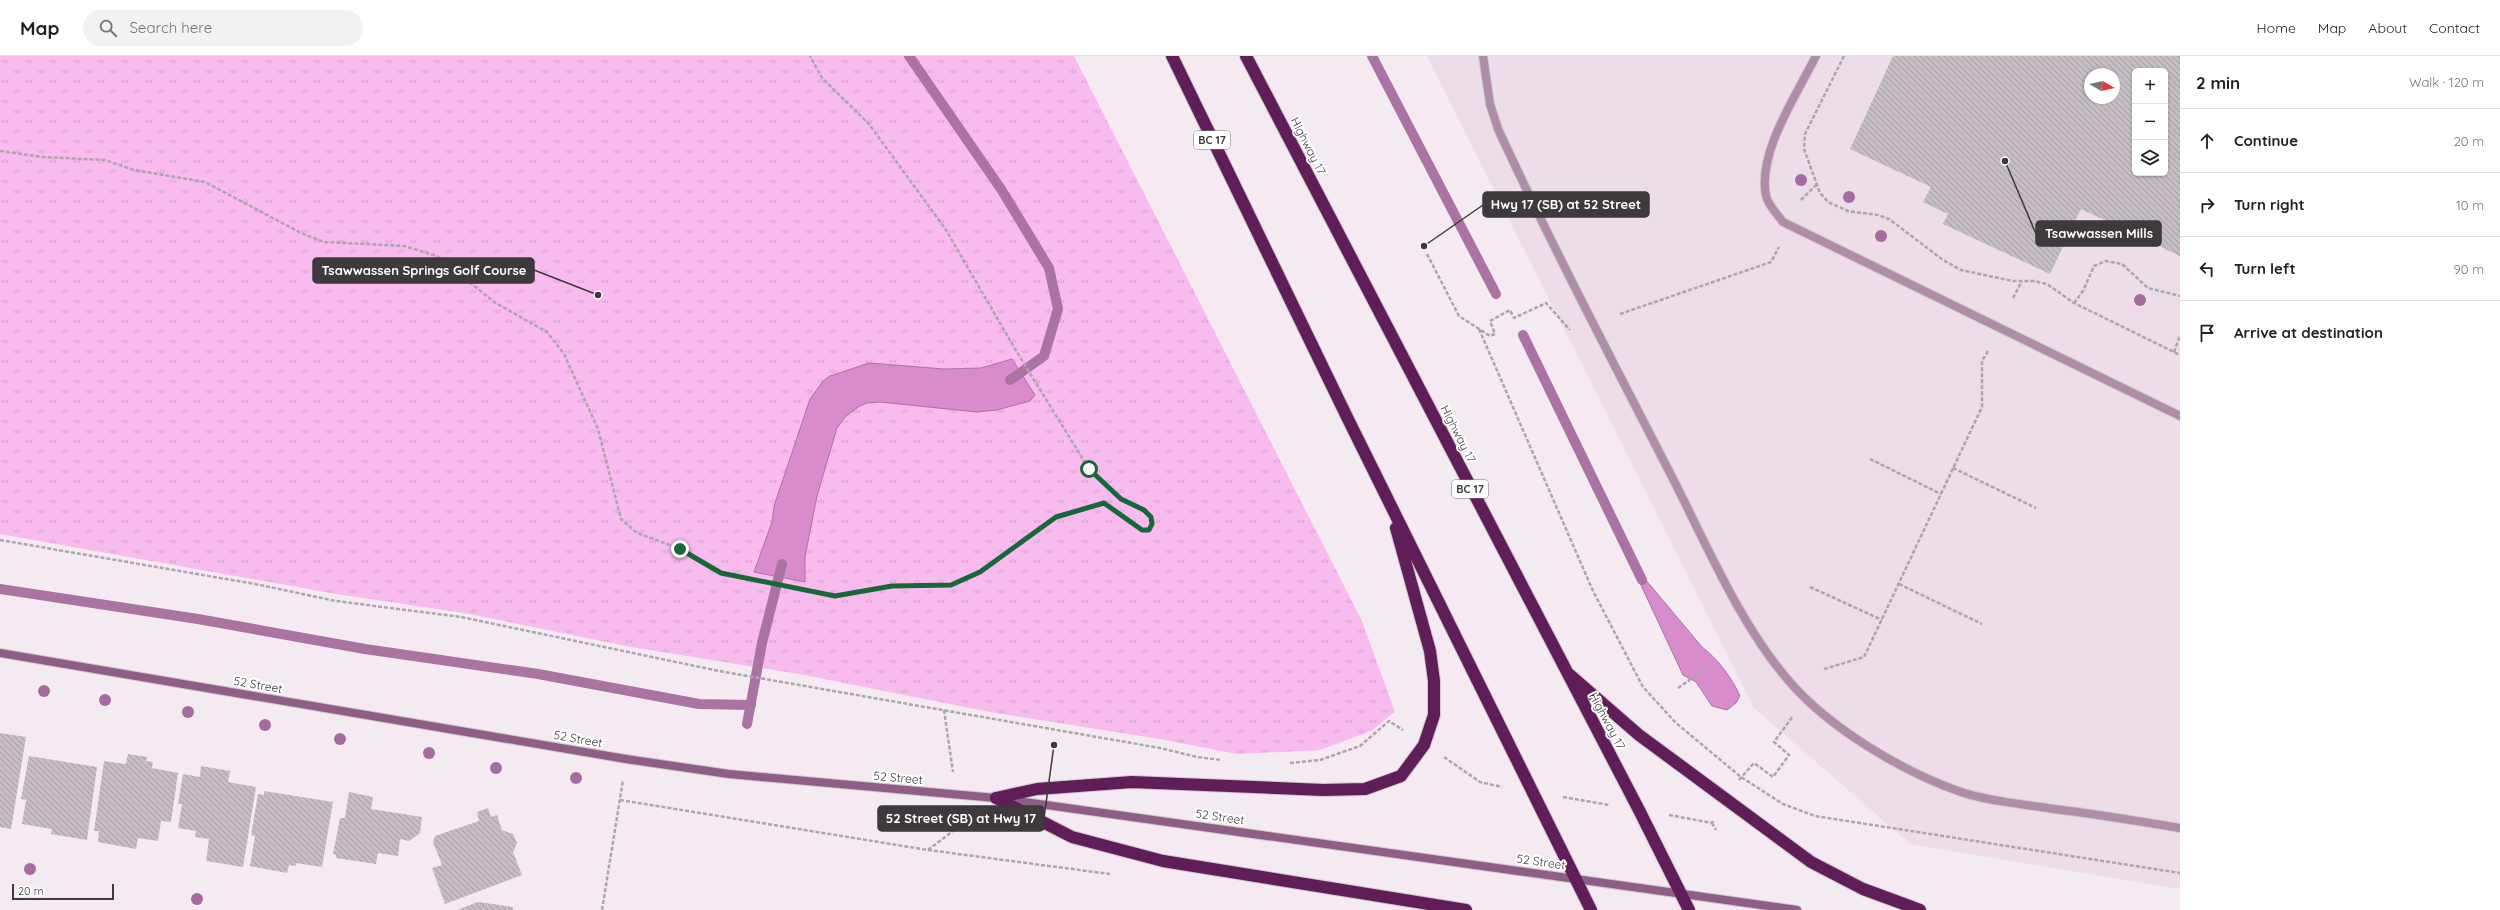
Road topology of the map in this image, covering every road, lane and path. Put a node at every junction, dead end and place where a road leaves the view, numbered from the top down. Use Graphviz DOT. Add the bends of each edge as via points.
graph roads {
  1 [pos="810,56"];
  2 [pos="1172,56"];
  3 [pos="1246,56"];
  4 [pos="1252,56"];
  5 [pos="1483,56"];
  6 [pos="1816,56"];
  7 [pos="1844,56"];
  8 [pos="1260,84"];
  9 [pos="0,150"];
  10 [pos="1817,184"];
  11 [pos="1801,200"];
  12 [pos="1779,247"];
  13 [pos="1426,254"];
  14 [pos="2022,281"];
  15 [pos="2180,296"];
  16 [pos="2013,298"];
  17 [pos="2074,303"];
  18 [pos="1620,314"];
  19 [pos="1479,328"];
  20 [pos="1573,333"];
  21 [pos="2180,335"];
  22 [pos="1988,351"];
  23 [pos="2174,352"];
  24 [pos="2180,355"];
  25 [pos="2180,416"];
  26 [pos="1870,459"];
  27 [pos="1953,468"];
  28 [pos="1941,494"];
  29 [pos="1389,502"];
  30 [pos="2036,508"];
  31 [pos="0,540"];
  32 [pos="1899,584"];
  33 [pos="1810,587"];
  34 [pos="1882,620"];
  35 [pos="1982,624"];
  36 [pos="0,653"];
  37 [pos="1708,667"];
  38 [pos="1824,669"];
  39 [pos="1564,670"];
  40 [pos="1678,688"];
  41 [pos="944,710"];
  42 [pos="1793,716"];
  43 [pos="1389,721"];
  44 [pos="1443,757"];
  45 [pos="626,759"];
  46 [pos="1227,760"];
  47 [pos="951,761"];
  48 [pos="1285,763"];
  49 [pos="1741,777"];
  50 [pos="1534,792"];
  51 [pos="996,798"];
  52 [pos="620,800"];
  53 [pos="1639,810"];
  54 [pos="1717,815"];
  55 [pos="1712,823"];
  56 [pos="2180,828"];
  57 [pos="1716,830"];
  58 [pos="2180,873"];
  59 [pos="1576,879"];
  60 [pos="1680,894"];
  61 [pos="602,910"];
  62 [pos="1466,910"];
  63 [pos="1591,910"];
  64 [pos="1689,910"];
  65 [pos="1797,910"];
  66 [pos="1920,910"];
  1 -- 9 [label="path" via="822,78 869,124 946,230 1089,469 1121,499 1144,510 1151,517 1152,524 1149,530 1142,530 1104,503 1056,517 980,572 951,585 892,586 835,596 721,573 680,549 637,533 620,519 598,429 564,354 547,332 494,302 437,256 404,246 324,242 301,233 205,182 134,170 105,160 43,157"];
  2 -- 29 [label="highway, BC 17"];
  3 -- 8 [label="highway, Highway 17 / BC 17"];
  4 -- 8 [label="lane"];
  5 -- 56 [label="lane" via="1490,104 1498,129 1570,280 1745,617 1788,680 1805,698 1856,738 1883,755 1961,792 2001,801"];
  6 -- 25 [label="lane" via="1778,131 1765,168 1766,197 1783,222"];
  7 -- 10 [label="path" via="1805,134 1804,149"];
  8 -- 39 [label="highway, Highway 17 / BC 17"];
  10 -- 11 [label="path"];
  10 -- 14 [label="path" via="1820,193 1828,202 1848,211 1889,219 1957,268"];
  12 -- 18 [label="path" via="1771,262"];
  13 -- 19 [label="path" via="1458,316"];
  14 -- 16 [label="path"];
  14 -- 17 [label="path" via="2034,280 2047,284"];
  15 -- 17 [label="path" via="2148,288 2122,264 2106,261 2094,266 2083,291"];
  17 -- 23 [label="path"];
  19 -- 20 [label="path" via="1490,336 1495,334 1490,321 1510,310 1514,318 1546,303"];
  19 -- 49 [label="path" via="1593,591 1643,687 1676,723"];
  21 -- 23 [label="path"];
  22 -- 27 [label="path" via="1982,361 1982,407"];
  23 -- 24 [label="path"];
  26 -- 28 [label="path"];
  27 -- 28 [label="path"];
  27 -- 30 [label="path"];
  28 -- 32 [label="path"];
  29 -- 50 [label="highway, BC 17"];
  29 -- 51 [label="highway" via="1430,651 1434,682 1434,715 1424,745 1401,776 1365,789 1323,790 1132,782 1037,790"];
  31 -- 41 [label="path" via="232,579 336,600 461,617 719,671"];
  32 -- 34 [label="path"];
  32 -- 35 [label="path"];
  33 -- 34 [label="path"];
  34 -- 38 [label="path" via="1864,657"];
  36 -- 45 [label="street, 52 Street"];
  37 -- 40 [label="path"];
  39 -- 53 [label="highway, Highway 17 / BC 17"];
  39 -- 66 [label="highway" via="1639,735 1811,862 1863,889"];
  41 -- 46 [label="path" via="1160,748 1197,757"];
  41 -- 47 [label="path"];
  42 -- 49 [label="path" via="1774,742 1789,755 1773,777 1754,763"];
  43 -- 48 [label="path" via="1360,746 1320,760"];
  44 -- 50 [label="path" via="1480,782"];
  45 -- 51 [label="street, 52 Street" via="728,774"];
  45 -- 52 [label="path"];
  49 -- 58 [label="path" via="1783,804 1815,816"];
  50 -- 53 [label="path"];
  50 -- 59 [label="highway, BC 17"];
  51 -- 52 [label="path" via="928,850"];
  51 -- 59 [label="street, 52 Street"];
  51 -- 62 [label="highway" via="1072,837 1163,861"];
  52 -- 61 [label="path"];
  53 -- 55 [label="path"];
  53 -- 60 [label="highway, Highway 17 / BC 17"];
  54 -- 55 [label="path"];
  55 -- 57 [label="path"];
  59 -- 60 [label="street, 52 Street"];
  59 -- 63 [label="highway, BC 17"];
  60 -- 64 [label="highway, Highway 17 / BC 17"];
  60 -- 65 [label="street, 52 Street"];
}
